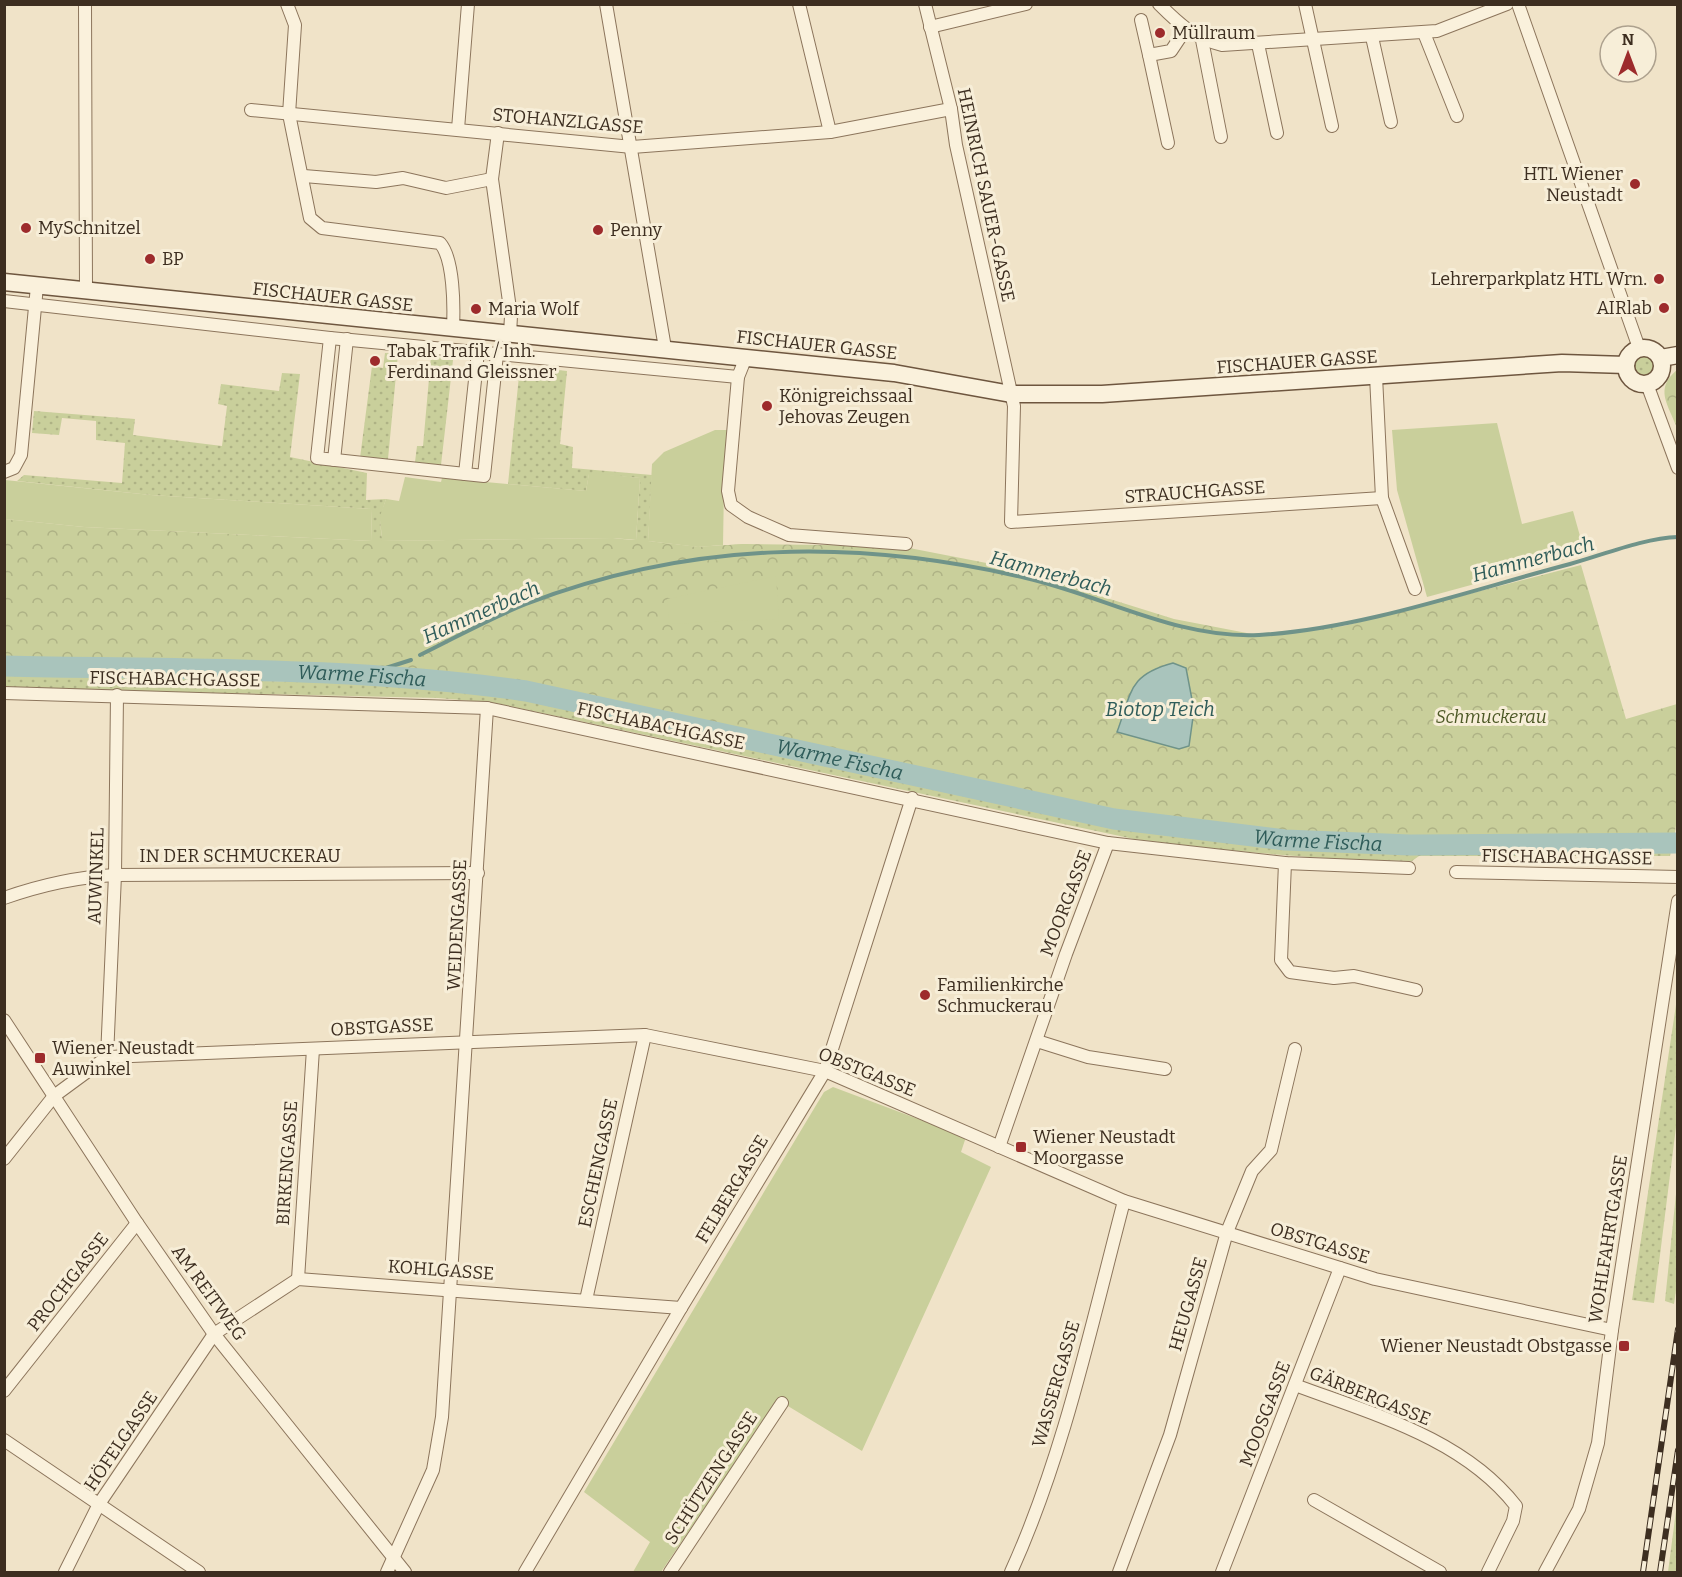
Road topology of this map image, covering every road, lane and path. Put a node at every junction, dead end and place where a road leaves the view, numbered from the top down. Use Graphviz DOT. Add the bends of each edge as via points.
graph roads {
  1 [pos="85,4"];
  2 [pos="287,4"];
  3 [pos="468,4"];
  4 [pos="606,4"];
  5 [pos="799,4"];
  6 [pos="925,4"];
  7 [pos="1026,4"];
  8 [pos="1159,4"];
  9 [pos="1305,4"];
  10 [pos="1507,4"];
  11 [pos="1518,4"];
  12 [pos="1141,20"];
  13 [pos="930,27"];
  14 [pos="1185,30"];
  15 [pos="1424,33"];
  16 [pos="1372,37"];
  17 [pos="1202,40"];
  18 [pos="1313,41"];
  19 [pos="1258,44"];
  20 [pos="1149,56"];
  21 [pos="951,109"];
  22 [pos="251,110"];
  23 [pos="289,114"];
  24 [pos="1457,116"];
  25 [pos="1391,122"];
  26 [pos="1332,126"];
  27 [pos="458,129"];
  28 [pos="830,132"];
  29 [pos="498,133"];
  30 [pos="1277,133"];
  31 [pos="1221,137"];
  32 [pos="1168,143"];
  33 [pos="632,147"];
  34 [pos="304,176"];
  35 [pos="492,179"];
  36 [pos="4,282"];
  37 [pos="37,286"];
  38 [pos="86,290"];
  39 [pos="4,302"];
  40 [pos="35,306"];
  41 [pos="453,328"];
  42 [pos="510,334"];
  43 [pos="330,338"];
  44 [pos="346,339"];
  45 [pos="665,348"];
  46 [pos="1639,348"];
  47 [pos="478,352"];
  48 [pos="497,354"];
  49 [pos="746,357"];
  50 [pos="1669,357"];
  51 [pos="1626,365"];
  52 [pos="1376,376"];
  53 [pos="738,377"];
  54 [pos="1647,384"];
  55 [pos="1011,394"];
  56 [pos="334,460"];
  57 [pos="1677,468"];
  58 [pos="4,472"];
  59 [pos="465,474"];
  60 [pos="1382,498"];
  61 [pos="1011,522"];
  62 [pos="906,544"];
  63 [pos="1415,589"];
  64 [pos="4,693"];
  65 [pos="117,695"];
  66 [pos="488,708"];
  67 [pos="912,798"];
  68 [pos="1108,843"];
  69 [pos="1286,862"];
  70 [pos="1409,868"];
  71 [pos="1456,872"];
  72 [pos="478,873"];
  73 [pos="115,875"];
  74 [pos="1677,878"];
  75 [pos="4,898"];
  76 [pos="1677,901"];
  77 [pos="1416,990"];
  78 [pos="4,1020"];
  79 [pos="645,1035"];
  80 [pos="468,1041"];
  81 [pos="1037,1041"];
  82 [pos="313,1049"];
  83 [pos="1295,1049"];
  84 [pos="107,1057"];
  85 [pos="1165,1069"];
  86 [pos="825,1071"];
  87 [pos="54,1096"];
  88 [pos="999,1147"];
  89 [pos="4,1159"];
  90 [pos="1124,1201"];
  91 [pos="137,1223"];
  92 [pos="1227,1232"];
  93 [pos="1340,1268"];
  94 [pos="298,1279"];
  95 [pos="451,1289"];
  96 [pos="586,1300"];
  97 [pos="681,1308"];
  98 [pos="1612,1330"];
  99 [pos="214,1334"];
  100 [pos="1295,1386"];
  101 [pos="4,1391"];
  102 [pos="782,1403"];
  103 [pos="4,1440"];
  104 [pos="1314,1500"];
  105 [pos="99,1504"];
  106 [pos="393,1559"];
  107 [pos="65,1572"];
  108 [pos="199,1572"];
  109 [pos="387,1572"];
  110 [pos="405,1572"];
  111 [pos="525,1572"];
  112 [pos="670,1572"];
  113 [pos="1011,1572"];
  114 [pos="1119,1572"];
  115 [pos="1222,1572"];
  116 [pos="1440,1572"];
  117 [pos="1488,1572"];
  118 [pos="1545,1572"];
  1 -- 38 [label="street"];
  2 -- 23 [label="street" via="295,25"];
  3 -- 27 [label="street"];
  4 -- 33 [label="street"];
  5 -- 28 [label="street"];
  6 -- 13 [label="street, HEINRICH SAUER-GASSE"];
  7 -- 13 [label="street"];
  8 -- 14 [label="street"];
  9 -- 18 [label="street"];
  10 -- 15 [label="street"];
  11 -- 46 [label="street"];
  12 -- 20 [label="street"];
  13 -- 21 [label="street, HEINRICH SAUER-GASSE"];
  14 -- 17 [label="street"];
  14 -- 20 [label="street" via="1171,51"];
  15 -- 16 [label="street"];
  15 -- 24 [label="street"];
  16 -- 18 [label="street"];
  16 -- 25 [label="street"];
  17 -- 19 [label="street" via="1222,45"];
  17 -- 31 [label="street"];
  18 -- 19 [label="street"];
  18 -- 26 [label="street"];
  19 -- 30 [label="street"];
  20 -- 32 [label="street"];
  21 -- 28 [label="street, STOHANZLGASSE"];
  21 -- 55 [label="street, HEINRICH SAUER-GASSE"];
  22 -- 23 [label="street, STOHANZLGASSE"];
  23 -- 27 [label="street, STOHANZLGASSE"];
  23 -- 34 [label="street"];
  27 -- 29 [label="street, STOHANZLGASSE"];
  28 -- 33 [label="street, STOHANZLGASSE"];
  29 -- 33 [label="street, STOHANZLGASSE"];
  29 -- 35 [label="street"];
  33 -- 45 [label="street"];
  34 -- 35 [label="street" via="376,182 404,178 446,188"];
  34 -- 41 [label="street" via="310,218 322,228 440,243 447,251"];
  35 -- 42 [label="street" via="511,316"];
  36 -- 37 [label="main road, FISCHAUER GASSE"];
  37 -- 38 [label="main road, FISCHAUER GASSE"];
  37 -- 40 [label="street"];
  38 -- 41 [label="main road, FISCHAUER GASSE"];
  39 -- 40 [label="street"];
  40 -- 43 [label="street"];
  40 -- 58 [label="street" via="21,455 14,468"];
  41 -- 42 [label="main road, FISCHAUER GASSE"];
  42 -- 45 [label="main road, FISCHAUER GASSE"];
  43 -- 44 [label="street"];
  43 -- 56 [label="street" via="317,458"];
  44 -- 47 [label="street"];
  44 -- 56 [label="street"];
  45 -- 49 [label="main road, FISCHAUER GASSE"];
  46 -- 50 [label="main road"];
  46 -- 51 [label="main road" via="1629,355"];
  47 -- 48 [label="street"];
  47 -- 59 [label="street"];
  48 -- 53 [label="street"];
  48 -- 59 [label="street" via="484,476"];
  49 -- 53 [label="street"];
  49 -- 55 [label="main road, FISCHAUER GASSE" via="894,373"];
  50 -- 54 [label="main road" via="1658,377"];
  51 -- 52 [label="main road, FISCHAUER GASSE" via="1562,363"];
  51 -- 54 [label="main road" via="1632,379"];
  52 -- 55 [label="main road, FISCHAUER GASSE" via="1102,394"];
  52 -- 60 [label="street"];
  53 -- 62 [label="street" via="728,491 731,505 789,535"];
  54 -- 57 [label="street"];
  55 -- 61 [label="street, HEINRICH SAUER-GASSE"];
  56 -- 59 [label="street"];
  60 -- 61 [label="street, STRAUCHGASSE"];
  60 -- 63 [label="street"];
  64 -- 65 [label="street, FISCHABACHGASSE"];
  65 -- 66 [label="street, FISCHABACHGASSE"];
  65 -- 73 [label="street, AUWINKEL"];
  66 -- 67 [label="street, FISCHABACHGASSE"];
  66 -- 72 [label="street, WEIDENGASSE"];
  67 -- 68 [label="street, FISCHABACHGASSE"];
  67 -- 86 [label="street, FELBERGASSE"];
  68 -- 69 [label="street, FISCHABACHGASSE"];
  68 -- 81 [label="street, MOORGASSE"];
  69 -- 70 [label="street, FISCHABACHGASSE"];
  69 -- 77 [label="street" via="1281,960 1290,972 1334,978 1354,976"];
  71 -- 74 [label="street, FISCHABACHGASSE"];
  72 -- 73 [label="street, IN DER SCHMUCKERAU"];
  72 -- 80 [label="street, WEIDENGASSE"];
  73 -- 75 [label="street, IN DER SCHMUCKERAU" via="42,885"];
  73 -- 84 [label="street, AUWINKEL"];
  76 -- 98 [label="street, WOHLFAHRTGASSE"];
  78 -- 87 [label="street, AM REITWEG"];
  79 -- 80 [label="street, OBSTGASSE"];
  79 -- 86 [label="street, OBSTGASSE"];
  79 -- 96 [label="street, ESCHENGASSE"];
  80 -- 82 [label="street, OBSTGASSE"];
  80 -- 95 [label="street, WEIDENGASSE"];
  81 -- 85 [label="street" via="1088,1057"];
  81 -- 88 [label="street, MOORGASSE"];
  82 -- 84 [label="street, OBSTGASSE"];
  82 -- 94 [label="street, BIRKENGASSE"];
  83 -- 92 [label="street, HEUGASSE" via="1271,1150 1252,1171"];
  84 -- 87 [label="street"];
  86 -- 88 [label="street, OBSTGASSE"];
  86 -- 97 [label="street, FELBERGASSE"];
  87 -- 89 [label="street"];
  87 -- 91 [label="street, AM REITWEG"];
  88 -- 90 [label="street, OBSTGASSE"];
  90 -- 92 [label="street, OBSTGASSE"];
  90 -- 113 [label="street, WASSERGASSE" via="1071,1402 1031,1527"];
  91 -- 99 [label="street, AM REITWEG"];
  91 -- 101 [label="street, PROCHGASSE"];
  92 -- 93 [label="street, OBSTGASSE"];
  92 -- 114 [label="street, HEUGASSE" via="1170,1435"];
  93 -- 98 [label="street, OBSTGASSE"];
  93 -- 100 [label="street, MOOSGASSE"];
  94 -- 95 [label="street, KOHLGASSE"];
  94 -- 99 [label="street"];
  95 -- 96 [label="street, KOHLGASSE"];
  95 -- 106 [label="street, WEIDENGASSE" via="442,1417 433,1470"];
  96 -- 97 [label="street, KOHLGASSE"];
  97 -- 111 [label="street, FELBERGASSE"];
  98 -- 118 [label="street, WOHLFAHRTGASSE" via="1590,1476 1568,1533"];
  99 -- 105 [label="street, HÖFELGASSE"];
  99 -- 106 [label="street, AM REITWEG"];
  100 -- 115 [label="street, MOOSGASSE"];
  100 -- 117 [label="street, GÄRBERGASSE" via="1422,1433 1499,1485 1516,1506 1514,1521"];
  102 -- 112 [label="street, SCHÜTZENGASSE"];
  103 -- 105 [label="street"];
  104 -- 116 [label="street"];
  105 -- 107 [label="street, HÖFELGASSE"];
  105 -- 108 [label="street"];
  106 -- 109 [label="street, WEIDENGASSE"];
  106 -- 110 [label="street, AM REITWEG"];
}
